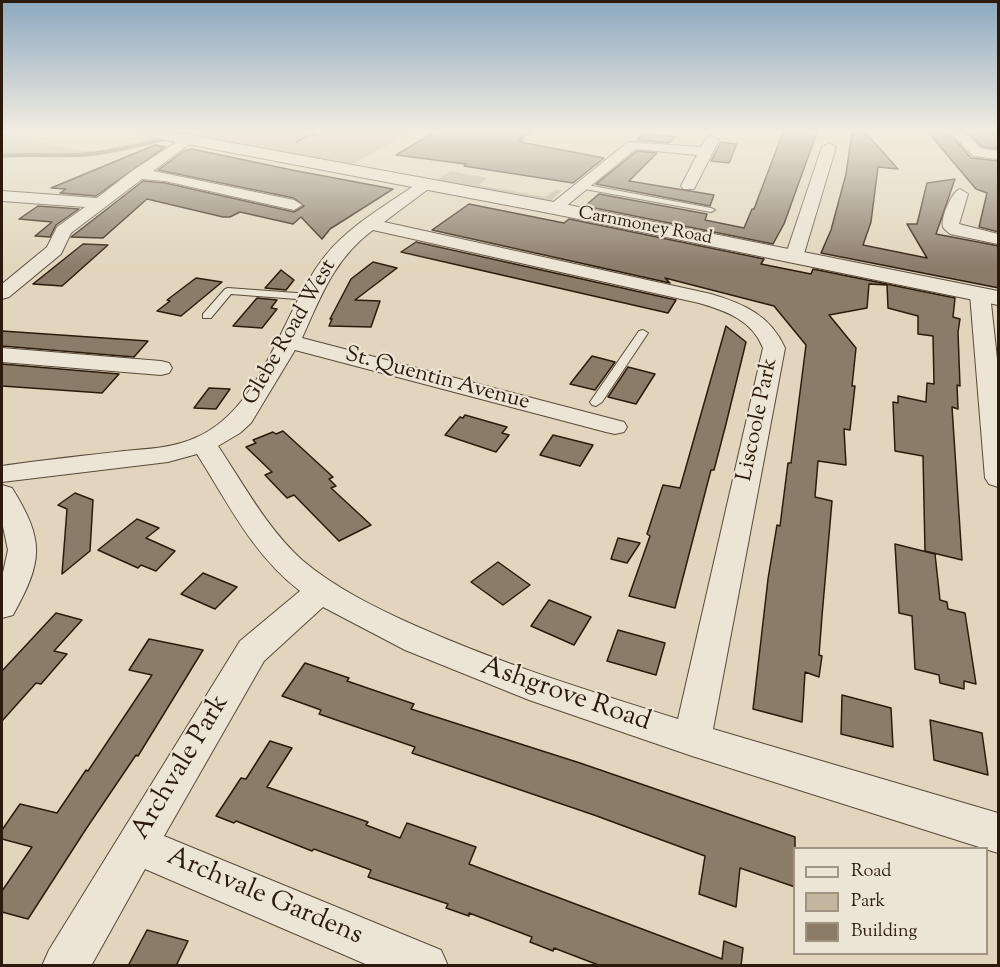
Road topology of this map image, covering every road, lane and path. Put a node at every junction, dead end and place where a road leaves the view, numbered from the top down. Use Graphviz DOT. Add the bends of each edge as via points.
graph roads {
  1 [pos="133,177"];
  2 [pos="166,177"];
  3 [pos="394,177"];
  4 [pos="593,177"];
  5 [pos="693,177"];
  6 [pos="819,177"];
  7 [pos="426,184"];
  8 [pos="582,186"];
  9 [pos="689,186"];
  10 [pos="960,194"];
  11 [pos="2,196"];
  12 [pos="99,203"];
  13 [pos="294,205"];
  14 [pos="554,208"];
  15 [pos="711,210"];
  16 [pos="369,224"];
  17 [pos="999,239"];
  18 [pos="794,257"];
  19 [pos="2,272"];
  20 [pos="27,273"];
  21 [pos="2,293"];
  22 [pos="989,296"];
  23 [pos="310,297"];
  24 [pos="207,316"];
  25 [pos="643,333"];
  26 [pos="289,343"];
  27 [pos="2,355"];
  28 [pos="161,368"];
  29 [pos="994,389"];
  30 [pos="590,411"];
  31 [pos="615,427"];
  32 [pos="204,444"];
  33 [pos="2,474"];
  34 [pos="999,478"];
  35 [pos="2,494"];
  36 [pos="322,591"];
  37 [pos="2,606"];
  38 [pos="692,740"];
  39 [pos="999,833"];
  40 [pos="137,845"];
  41 [pos="411,963"];
  42 [pos="65,966"];
  1 -- 12 [label="street"];
  2 -- 13 [label="street"];
  3 -- 7 [label="street, Carnmoney Road"];
  4 -- 8 [label="street"];
  5 -- 9 [label="street"];
  6 -- 18 [label="street"];
  7 -- 14 [label="street, Carnmoney Road"];
  7 -- 16 [label="street, Glebe Road West"];
  8 -- 14 [label="street"];
  8 -- 15 [label="lane"];
  10 -- 17 [label="street" via="951,226"];
  11 -- 12 [label="street"];
  12 -- 20 [label="street" via="63,231 55,250"];
  14 -- 18 [label="street, Carnmoney Road"];
  16 -- 23 [label="street, Glebe Road West" via="331,260"];
  16 -- 38 [label="street, Liscoole Park" via="704,298 746,314 770,335 774,348"];
  18 -- 22 [label="street, Carnmoney Road"];
  19 -- 20 [label="street"];
  20 -- 21 [label="street"];
  22 -- 29 [label="street"];
  23 -- 24 [label="lane" via="228,291"];
  23 -- 26 [label="street, Glebe Road West"];
  25 -- 30 [label="lane"];
  26 -- 30 [label="street, St. Quentin Avenue"];
  26 -- 32 [label="street, Glebe Road West" via="242,418"];
  27 -- 28 [label="street"];
  29 -- 34 [label="street"];
  30 -- 31 [label="street, St. Quentin Avenue"];
  32 -- 33 [label="street, Glebe Road West" via="168,454"];
  32 -- 36 [label="street, Ashgrove Road" via="268,543"];
  35 -- 37 [label="street" via="22,538 24,557"];
  36 -- 38 [label="street, Ashgrove Road" via="426,645 499,676"];
  36 -- 40 [label="street, Archvale Park" via="252,651"];
  38 -- 39 [label="street, Ashgrove Road"];
  40 -- 41 [label="street, Archvale Gardens"];
  40 -- 42 [label="street, Archvale Park"];
}
